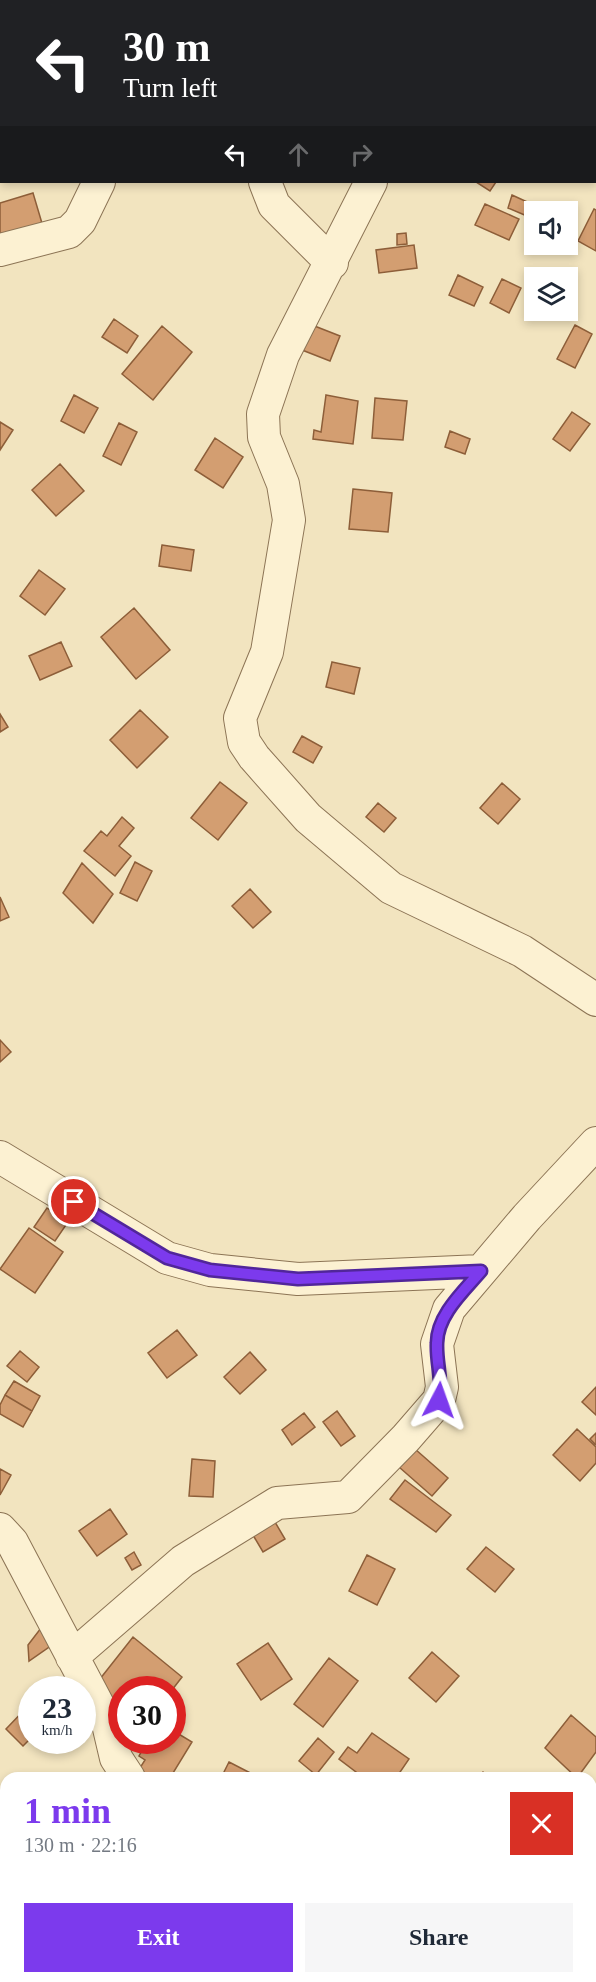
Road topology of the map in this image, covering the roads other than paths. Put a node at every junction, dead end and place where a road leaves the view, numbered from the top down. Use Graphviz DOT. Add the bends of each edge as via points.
graph roads {
  1 [pos="99,183"];
  2 [pos="265,183"];
  3 [pos="371,183"];
  4 [pos="0,250"];
  5 [pos="332,262"];
  6 [pos="596,1000"];
  7 [pos="596,1143"];
  8 [pos="0,1157"];
  9 [pos="481,1271"];
  10 [pos="0,1528"];
  11 [pos="72,1657"];
  12 [pos="125,1772"];
  1 -- 4 [label="street" via="80,221 69,232"];
  2 -- 5 [label="street" via="274,205"];
  3 -- 5 [label="street"];
  5 -- 6 [label="street" via="283,355 263,414 264,437 283,484 289,520 267,652 240,718 244,742 308,818 391,888 522,951"];
  7 -- 9 [label="street"];
  8 -- 9 [label="street" via="167,1258 210,1270 298,1279"];
  9 -- 11 [label="street" via="449,1309 439,1332 439,1400 348,1497 277,1503 183,1561"];
  10 -- 11 [label="street" via="12,1542"];
  11 -- 12 [label="street" via="108,1724 116,1758"];
}
